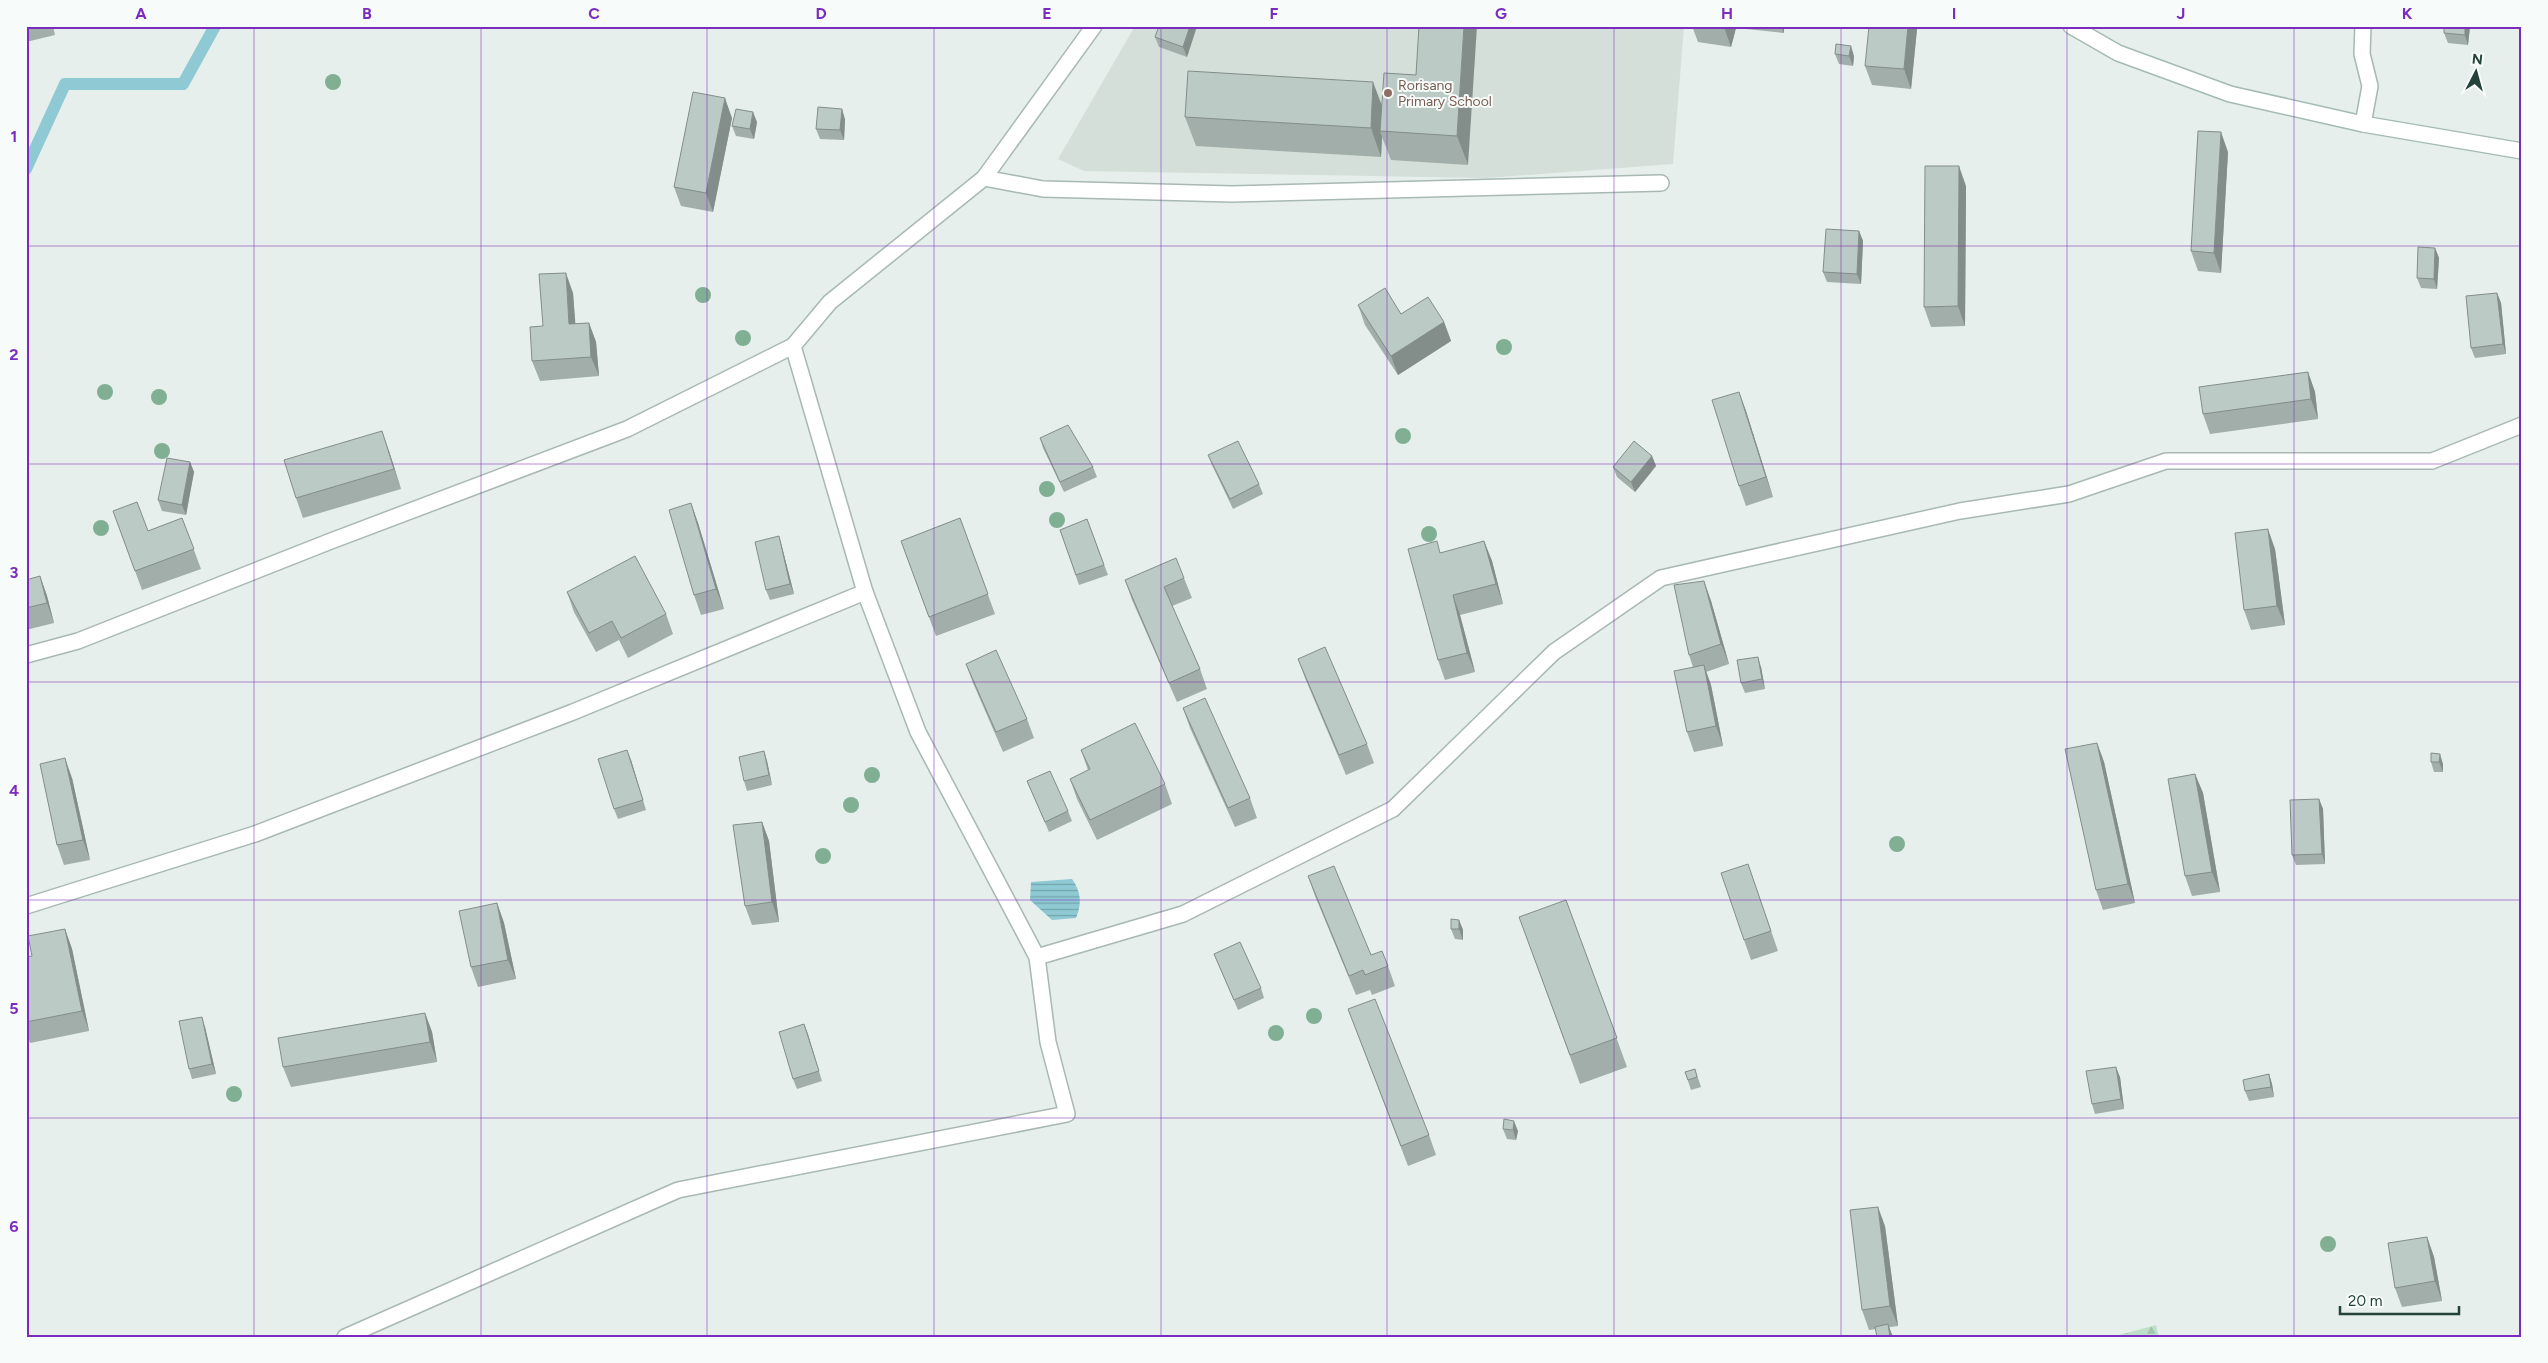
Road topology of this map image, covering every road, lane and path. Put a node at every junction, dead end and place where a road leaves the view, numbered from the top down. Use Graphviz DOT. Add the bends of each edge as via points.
graph roads {
  1 [pos="1094,26"];
  2 [pos="2071,26"];
  3 [pos="2363,26"];
  4 [pos="2363,124"];
  5 [pos="2522,151"];
  6 [pos="984,178"];
  7 [pos="1661,183"];
  8 [pos="794,346"];
  9 [pos="2522,425"];
  10 [pos="865,592"];
  11 [pos="26,655"];
  12 [pos="26,906"];
  13 [pos="1037,956"];
  14 [pos="346,1337"];
  1 -- 6 [label="street"];
  2 -- 4 [label="street" via="2118,53 2230,94"];
  3 -- 4 [label="street" via="2362,54 2370,86"];
  4 -- 5 [label="street"];
  6 -- 7 [label="street" via="1043,189 1232,194"];
  6 -- 8 [label="street" via="830,302"];
  8 -- 10 [label="street"];
  8 -- 11 [label="street" via="627,428 78,641"];
  9 -- 13 [label="street" via="2432,462 2166,461 2069,494 1960,511 1661,578 1554,652 1393,809 1183,914"];
  10 -- 12 [label="street" via="573,712 255,834"];
  10 -- 13 [label="street" via="918,732"];
  13 -- 14 [label="street" via="1048,1042 1067,1114 678,1190"];
}
